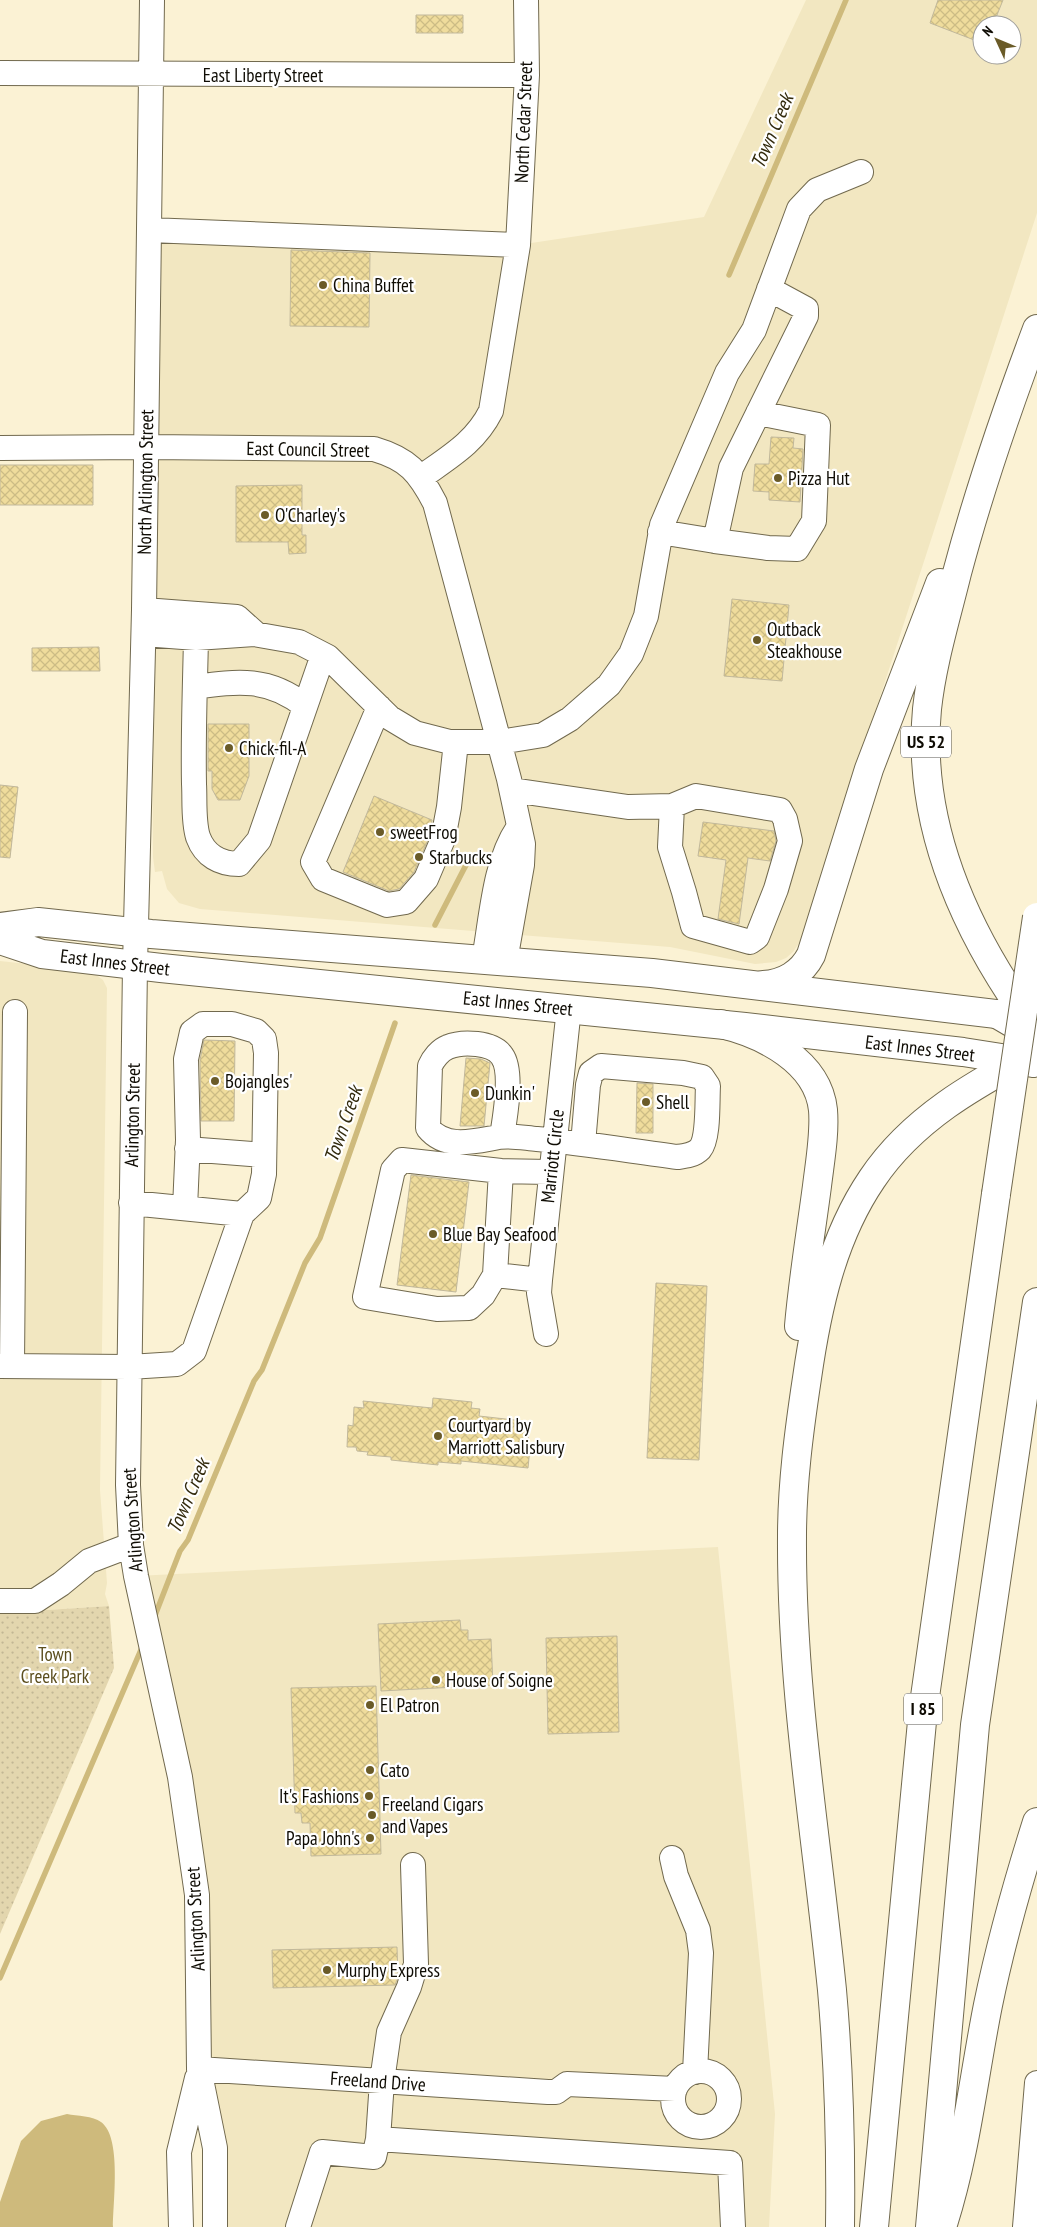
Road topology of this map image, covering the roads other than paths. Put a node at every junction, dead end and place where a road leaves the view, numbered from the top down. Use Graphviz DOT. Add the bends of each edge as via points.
graph roads {
  1 [pos="152,0"];
  2 [pos="526,0"];
  3 [pos="0,73"];
  4 [pos="151,75"];
  5 [pos="526,75"];
  6 [pos="861,172"];
  7 [pos="149,230"];
  8 [pos="518,245"];
  9 [pos="769,289"];
  10 [pos="1037,329"];
  11 [pos="758,414"];
  12 [pos="998,437"];
  13 [pos="146,447"];
  14 [pos="0,448"];
  15 [pos="420,478"];
  16 [pos="660,532"];
  17 [pos="715,541"];
  18 [pos="144,610"];
  19 [pos="144,634"];
  20 [pos="255,634"];
  21 [pos="196,638"];
  22 [pos="323,655"];
  23 [pos="195,687"];
  24 [pos="305,706"];
  25 [pos="379,707"];
  26 [pos="456,742"];
  27 [pos="500,742"];
  28 [pos="512,790"];
  29 [pos="672,806"];
  30 [pos="1037,917"];
  31 [pos="0,927"];
  32 [pos="136,933"];
  33 [pos="0,940"];
  34 [pos="494,960"];
  35 [pos="135,965"];
  36 [pos="763,985"];
  37 [pos="569,1008"];
  38 [pos="15,1012"];
  39 [pos="721,1024"];
  40 [pos="1033,1040"];
  41 [pos="502,1136"];
  42 [pos="554,1140"];
  43 [pos="583,1144"];
  44 [pos="187,1149"];
  45 [pos="264,1156"];
  46 [pos="7,1162"];
  47 [pos="501,1171"];
  48 [pos="550,1172"];
  49 [pos="131,1203"];
  50 [pos="185,1208"];
  51 [pos="242,1214"];
  52 [pos="495,1275"];
  53 [pos="540,1280"];
  54 [pos="1037,1302"];
  55 [pos="546,1334"];
  56 [pos="6,1366"];
  57 [pos="129,1367"];
  58 [pos="792,1533"];
  59 [pos="131,1545"];
  60 [pos="0,1600"];
  61 [pos="1037,1822"];
  62 [pos="672,1858"];
  63 [pos="413,1865"];
  64 [pos="199,2069"];
  65 [pos="695,2072"];
  66 [pos="382,2081"];
  67 [pos="1037,2083"];
  68 [pos="674,2097"];
  69 [pos="1035,2117"];
  70 [pos="378,2139"];
  71 [pos="181,2227"];
  72 [pos="215,2227"];
  73 [pos="298,2227"];
  74 [pos="733,2227"];
  75 [pos="840,2227"];
  76 [pos="874,2227"];
  77 [pos="930,2227"];
  78 [pos="942,2227"];
  79 [pos="1025,2227"];
  1 -- 4 [label="street, North Arlington Street"];
  2 -- 5 [label="street, North Cedar Street"];
  3 -- 4 [label="street, East Liberty Street"];
  4 -- 5 [label="street, East Liberty Street"];
  4 -- 7 [label="street, North Arlington Street"];
  5 -- 8 [label="street, North Cedar Street"];
  6 -- 9 [label="street" via="817,190 799,209"];
  7 -- 8 [label="street"];
  7 -- 13 [label="street, North Arlington Street"];
  8 -- 15 [label="street, North Cedar Street" via="491,411 482,428 461,449"];
  9 -- 11 [label="street" via="806,309 806,316"];
  9 -- 16 [label="street" via="754,330 727,373"];
  10 -- 12 [label="main road, US 52"];
  11 -- 17 [label="street" via="731,468"];
  11 -- 17 [label="street" via="818,425 814,521 798,548 768,548"];
  12 -- 36 [label="main road" via="875,751 811,955 802,969 787,979"];
  12 -- 40 [label="main road, US 52" via="974,510 936,659 927,708 926,757 934,823 953,886"];
  13 -- 14 [label="street, East Council Street"];
  13 -- 15 [label="street, East Council Street" via="374,449 393,454 410,465"];
  13 -- 18 [label="street, North Arlington Street"];
  15 -- 27 [label="street, East Council Street" via="434,503"];
  16 -- 17 [label="street"];
  16 -- 27 [label="street" via="646,616 632,654 609,685 570,719 543,735"];
  18 -- 19 [label="street, North Arlington Street"];
  18 -- 20 [label="street" via="238,616"];
  19 -- 21 [label="street"];
  19 -- 32 [label="street, North Arlington Street"];
  20 -- 21 [label="street"];
  20 -- 22 [label="street" via="299,642"];
  21 -- 23 [label="street"];
  22 -- 24 [label="street"];
  22 -- 25 [label="street"];
  23 -- 24 [label="street" via="235,682 273,686"];
  23 -- 24 [label="street" via="198,837 211,857 225,864 239,864 259,840"];
  25 -- 26 [label="street" via="415,733"];
  25 -- 26 [label="street" via="313,862 323,879 387,904 406,902 426,879 443,839"];
  26 -- 27 [label="street"];
  27 -- 28 [label="street, East Council Street"];
  28 -- 29 [label="street" via="628,807"];
  28 -- 34 [label="street, East Council Street" via="523,844 522,865"];
  29 -- 29 [label="street" via="696,796 780,810 790,841 757,937 750,942 692,926 670,847"];
  30 -- 76 [label="main road, I 85, bridge" via="923,1711"];
  31 -- 32 [label="main road, East Innes Street" via="38,922"];
  32 -- 34 [label="main road, East Innes Street"];
  32 -- 35 [label="street, North Arlington Street"];
  33 -- 35 [label="main road, East Innes Street" via="42,954"];
  34 -- 36 [label="main road, East Innes Street"];
  35 -- 37 [label="main road, East Innes Street"];
  35 -- 49 [label="street, Arlington Street"];
  36 -- 40 [label="main road, East Innes Street" via="997,1014"];
  37 -- 39 [label="main road, East Innes Street"];
  37 -- 42 [label="street, Marriott Circle"];
  38 -- 46 [label="street"];
  39 -- 40 [label="main road, East Innes Street" via="991,1057"];
  39 -- 58 [label="main road" via="763,1039 792,1056 814,1085 823,1111 796,1357 790,1462"];
  40 -- 58 [label="main road" via="915,1129 882,1165 848,1221 825,1283 811,1346 798,1447"];
  41 -- 41 [label="street" via="507,1068 502,1055 477,1044 448,1047 433,1058 428,1128 435,1136 446,1141 476,1142"];
  41 -- 42 [label="street"];
  42 -- 43 [label="street"];
  42 -- 48 [label="street, Marriott Circle"];
  43 -- 43 [label="street" via="690,1156 700,1148 705,1136 708,1086 702,1078 683,1073 601,1066 591,1073"];
  44 -- 45 [label="street"];
  44 -- 45 [label="street" via="186,1059 192,1032 203,1024 232,1024 256,1031 264,1040"];
  44 -- 50 [label="street"];
  45 -- 51 [label="street" via="264,1174 258,1198"];
  46 -- 56 [label="street"];
  47 -- 48 [label="street"];
  47 -- 52 [label="street"];
  47 -- 52 [label="street" via="402,1160 393,1170 364,1297 436,1309 469,1308 483,1295"];
  48 -- 53 [label="street, Marriott Circle"];
  49 -- 50 [label="street"];
  49 -- 57 [label="street, Arlington Street"];
  50 -- 51 [label="street"];
  51 -- 57 [label="street" via="194,1351 177,1364"];
  52 -- 53 [label="street"];
  53 -- 55 [label="street, Marriott Circle"];
  54 -- 77 [label="main road" via="975,1725"];
  56 -- 57 [label="street"];
  57 -- 59 [label="street, Arlington Street"];
  58 -- 75 [label="main road" via="796,1664 837,2051 841,2132"];
  59 -- 60 [label="street" via="90,1561 35,1601"];
  59 -- 64 [label="street, Arlington Street" via="180,1777 197,1895"];
  61 -- 78 [label="main road" via="995,1972 965,2144"];
  62 -- 65 [label="street" via="698,1930"];
  63 -- 66 [label="street" via="416,1964 389,2032"];
  64 -- 66 [label="street, Freeland Drive"];
  64 -- 71 [label="street, Arlington Street" via="179,2152"];
  64 -- 72 [label="street, Arlington Street" via="215,2148"];
  65 -- 68 [label="street" via="686,2075"];
  65 -- 68 [label="street" via="713,2074 721,2079 729,2095 724,2114 710,2125 692,2125 677,2113"];
  66 -- 68 [label="street, Freeland Drive" via="556,2092 566,2100"];
  66 -- 70 [label="street"];
  67 -- 69 [label="street"];
  69 -- 79 [label="street"];
  70 -- 73 [label="street" via="374,2157 322,2152"];
  70 -- 74 [label="street" via="730,2163"];
}
